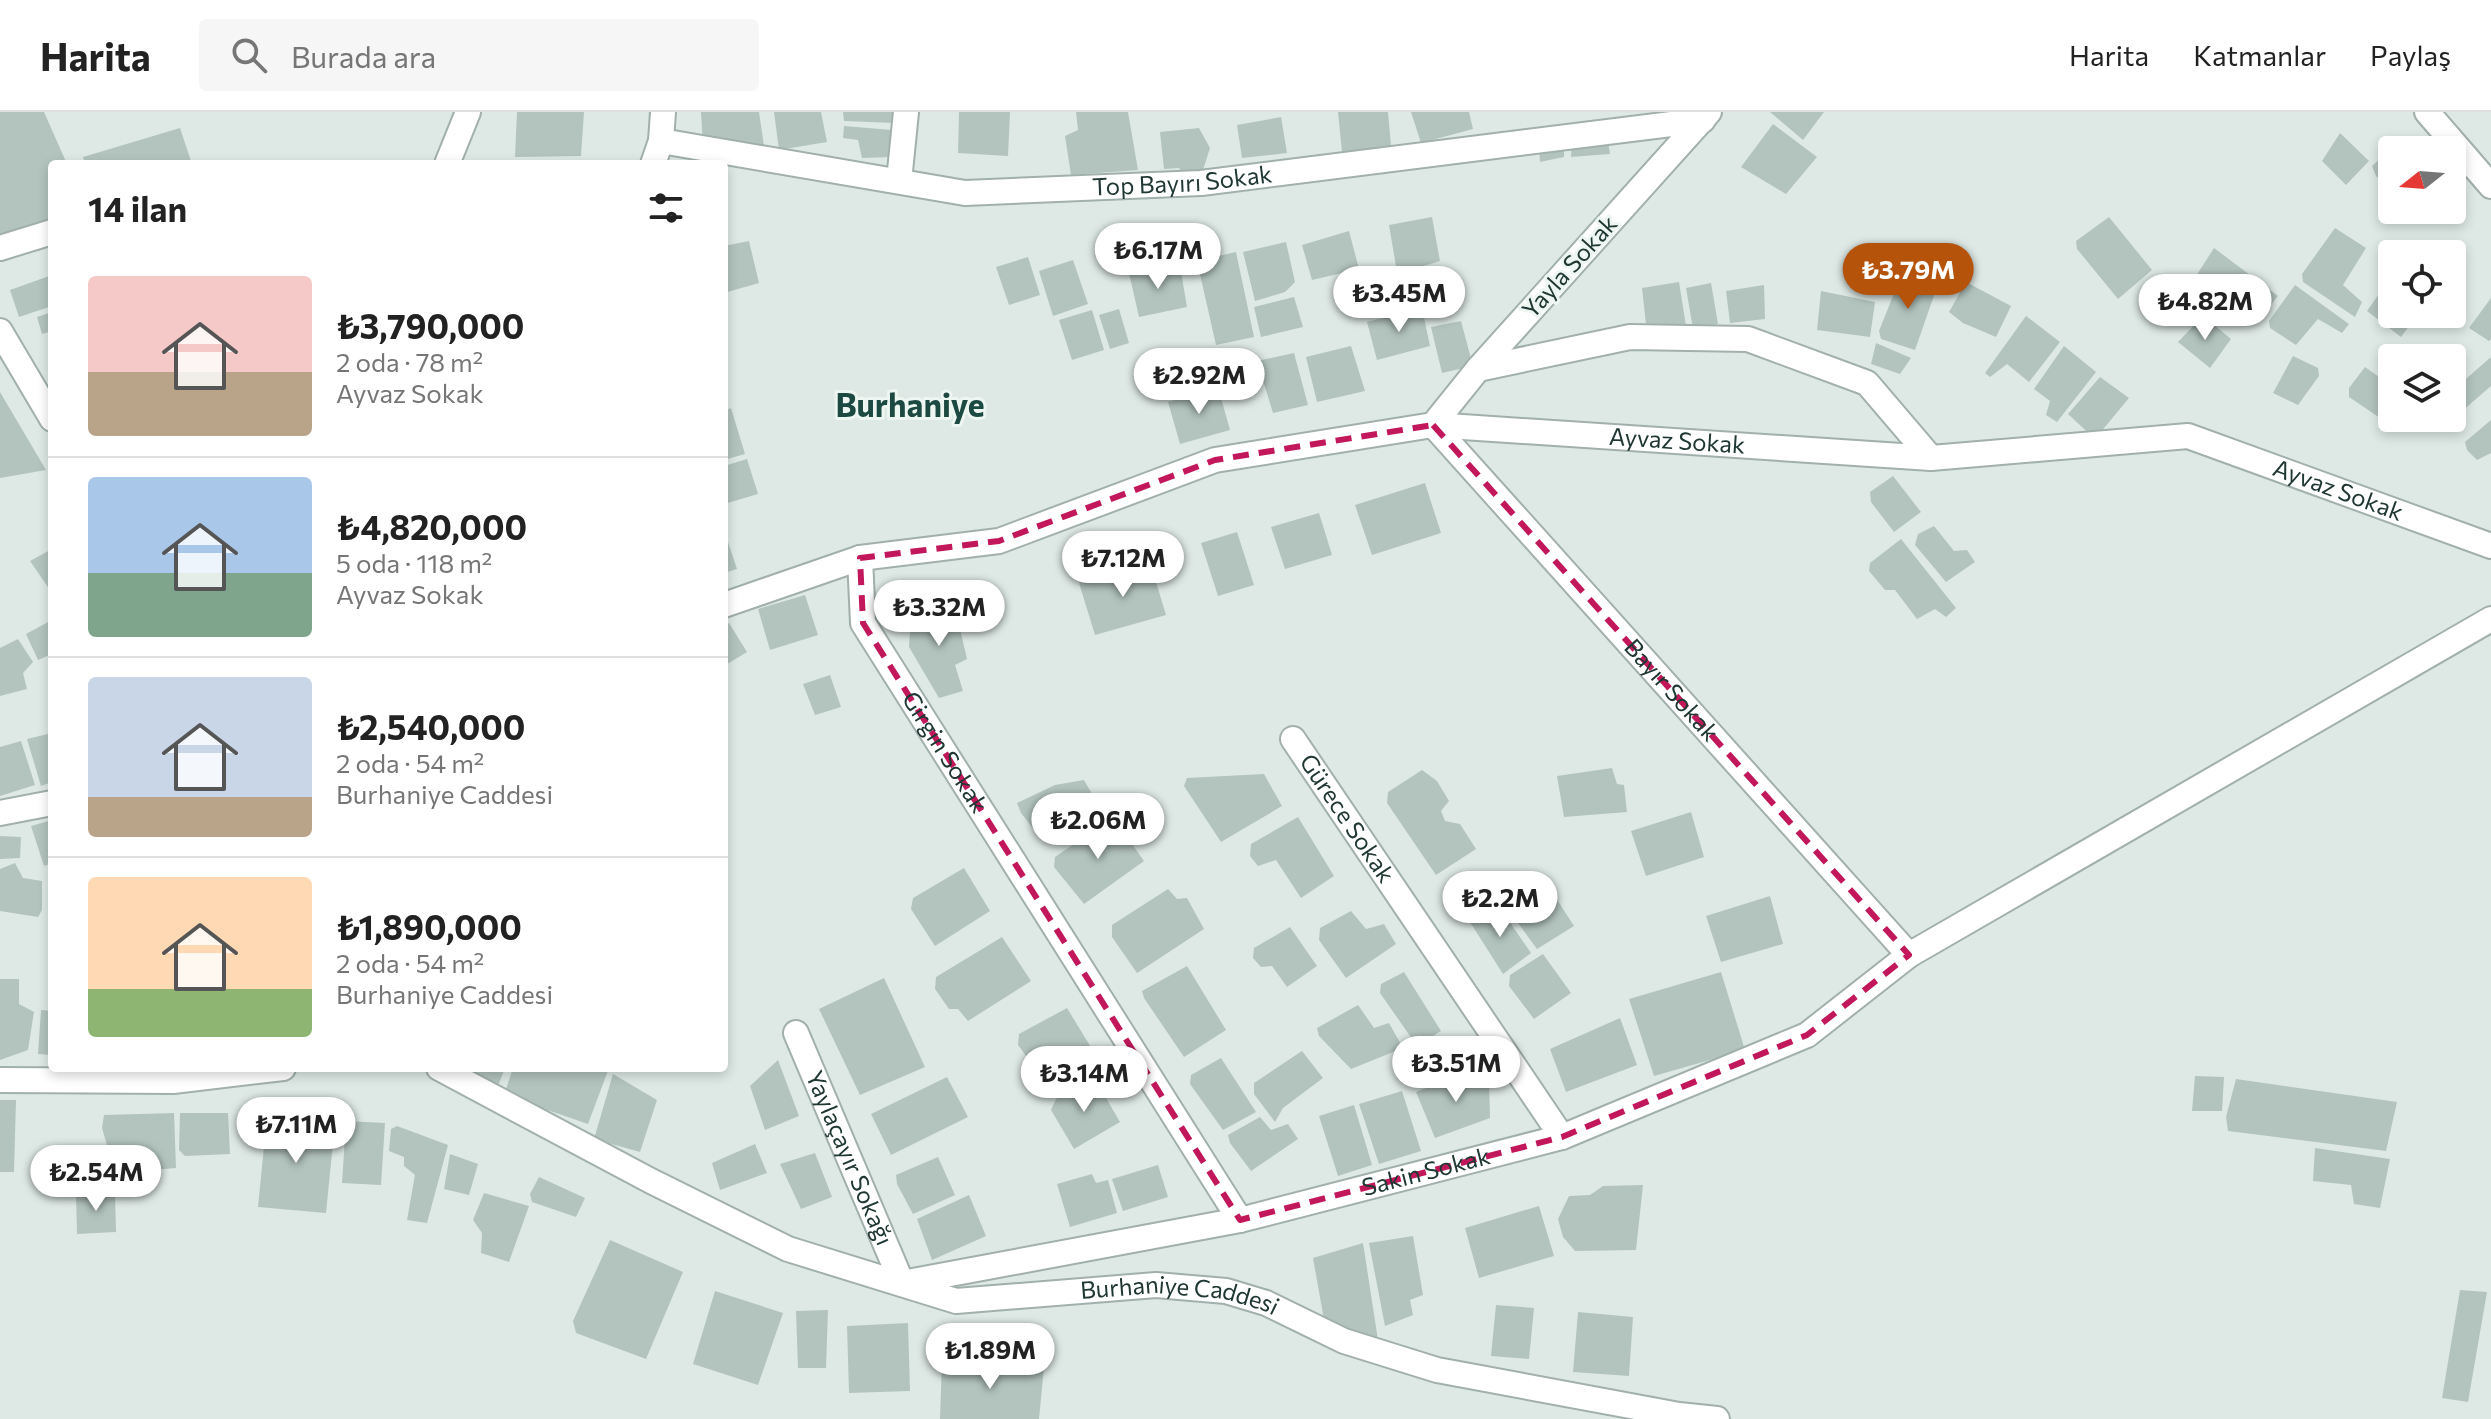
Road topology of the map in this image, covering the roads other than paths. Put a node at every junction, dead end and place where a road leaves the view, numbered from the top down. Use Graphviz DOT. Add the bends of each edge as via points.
graph roads {
  1 [pos="468,112"];
  2 [pos="663,112"];
  3 [pos="906,112"];
  4 [pos="2427,112"];
  5 [pos="1706,116"];
  6 [pos="657,152"];
  7 [pos="449,160"];
  8 [pos="724,160"];
  9 [pos="728,161"];
  10 [pos="899,181"];
  11 [pos="2491,186"];
  12 [pos="48,233"];
  13 [pos="0,248"];
  14 [pos="0,331"];
  15 [pos="1478,369"];
  16 [pos="48,412"];
  17 [pos="1433,425"];
  18 [pos="1931,458"];
  19 [pos="2491,546"];
  20 [pos="860,558"];
  21 [pos="728,604"];
  22 [pos="2491,619"];
  23 [pos="1293,739"];
  24 [pos="48,804"];
  25 [pos="0,813"];
  26 [pos="1909,955"];
  27 [pos="796,1033"];
  28 [pos="249,1072"];
  29 [pos="447,1072"];
  30 [pos="0,1080"];
  31 [pos="1562,1137"];
  32 [pos="1240,1220"];
  33 [pos="902,1283"];
  34 [pos="1717,1419"];
  1 -- 7 [label="street"];
  2 -- 6 [label="street"];
  3 -- 10 [label="street"];
  4 -- 11 [label="street"];
  5 -- 10 [label="street, Top Bayırı Sokak" via="1201,183 965,193"];
  5 -- 15 [label="street, Yayla Sokak"];
  6 -- 8 [label="street, Top Bayırı Sokak"];
  9 -- 10 [label="street, Top Bayırı Sokak"];
  12 -- 13 [label="street"];
  14 -- 16 [label="street"];
  15 -- 17 [label="street, Yayla Sokak"];
  15 -- 18 [label="street" via="1630,337 1748,339 1867,383"];
  17 -- 18 [label="street, Ayvaz Sokak"];
  17 -- 20 [label="street, Ayvaz Sokak" via="1215,460 999,541"];
  17 -- 26 [label="street, Bayır Sokak"];
  18 -- 19 [label="street, Ayvaz Sokak" via="2188,436"];
  20 -- 21 [label="street, Ayvaz Sokak"];
  20 -- 32 [label="street, Girgin Sokak" via="863,623"];
  22 -- 26 [label="street, Sakin Sokak"];
  23 -- 31 [label="street, Gürece Sokak"];
  24 -- 25 [label="street"];
  26 -- 31 [label="street, Sakin Sokak" via="1807,1035"];
  27 -- 33 [label="street, Yaylaçayır Sokağı"];
  28 -- 30 [label="street" via="173,1081"];
  29 -- 33 [label="street, Burhaniye Caddesi" via="788,1249"];
  31 -- 32 [label="street, Sakin Sokak"];
  32 -- 33 [label="street, Sakin Sokak"];
  33 -- 34 [label="street, Burhaniye Caddesi" via="956,1301 1156,1285 1226,1291 1266,1303 1344,1341 1437,1370"];
}
